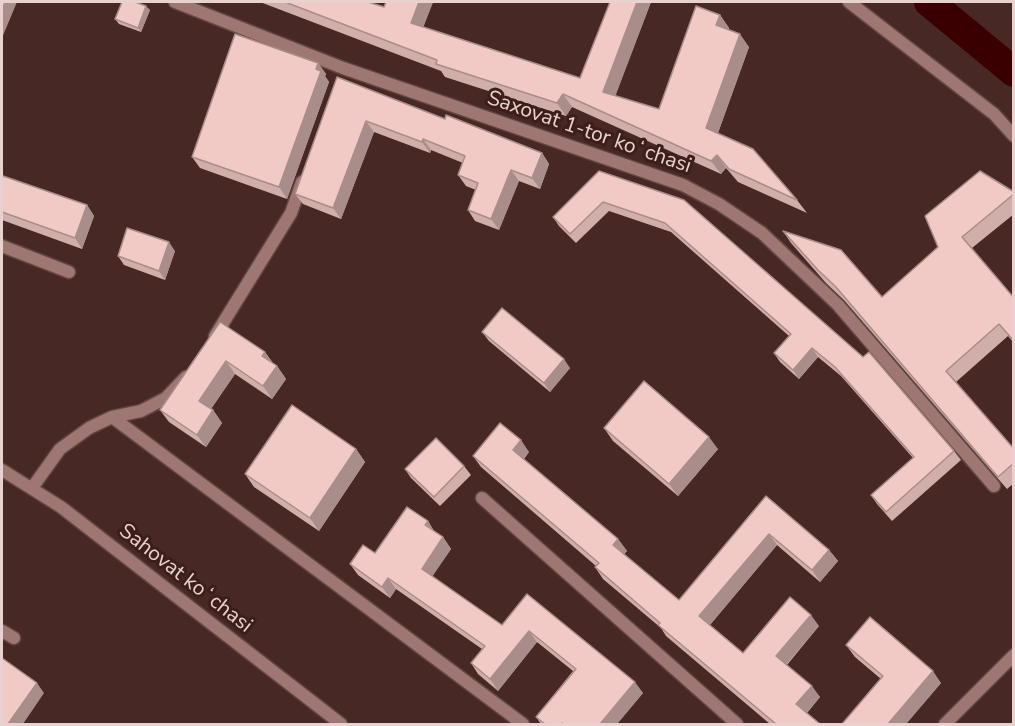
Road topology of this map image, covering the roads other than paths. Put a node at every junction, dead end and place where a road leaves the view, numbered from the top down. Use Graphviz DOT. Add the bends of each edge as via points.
graph roads {
  1 [pos="175,2"];
  2 [pos="849,2"];
  3 [pos="1014,136"];
  4 [pos="307,169"];
  5 [pos="2,246"];
  6 [pos="69,272"];
  7 [pos="209,345"];
  8 [pos="196,365"];
  9 [pos="112,417"];
  10 [pos="2,470"];
  11 [pos="994,486"];
  12 [pos="32,488"];
  13 [pos="482,498"];
  14 [pos="2,631"];
  15 [pos="14,638"];
  16 [pos="1014,655"];
  17 [pos="341,724"];
  18 [pos="524,724"];
  19 [pos="737,724"];
  20 [pos="945,724"];
  1 -- 11 [label="street, Saxovat 1-tor koʻchasi" via="341,73 683,185 719,204 762,233 838,305"];
  2 -- 3 [label="street" via="994,114"];
  4 -- 7 [label="street" via="291,213"];
  5 -- 6 [label="street"];
  8 -- 9 [label="street" via="166,399 141,411"];
  9 -- 12 [label="street" via="60,449"];
  9 -- 18 [label="street"];
  10 -- 12 [label="street, Sahovat koʻchasi"];
  12 -- 17 [label="street, Sahovat koʻchasi"];
  13 -- 19 [label="street"];
  14 -- 15 [label="street"];
  16 -- 20 [label="street"];
}
